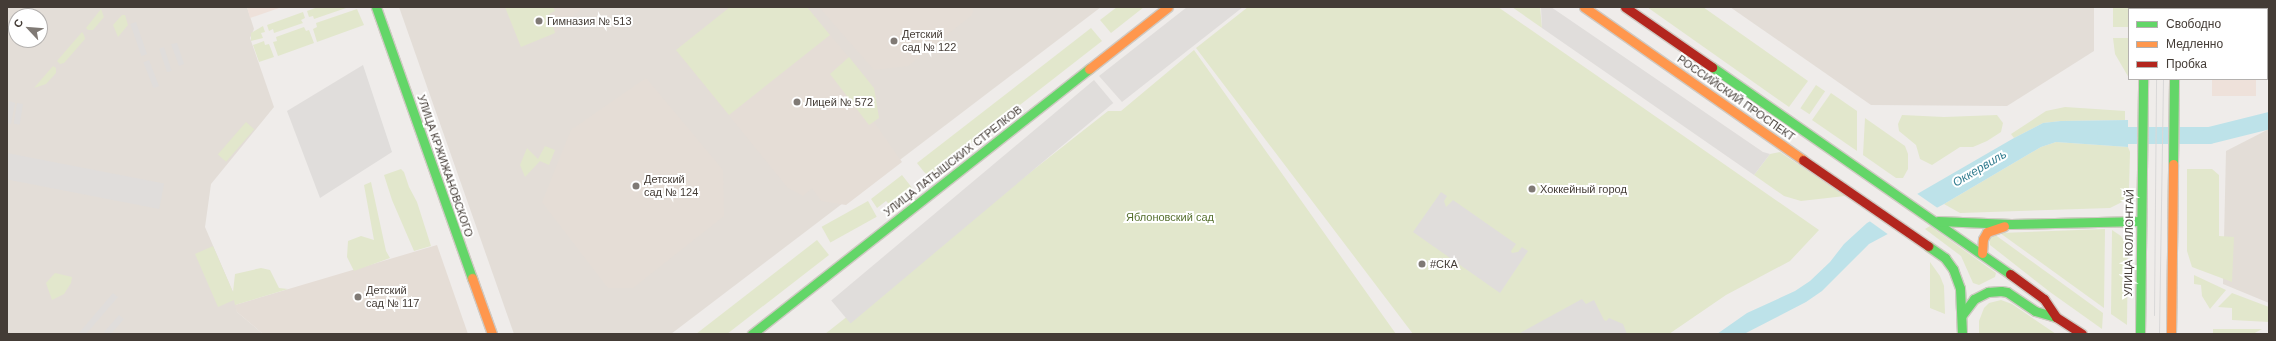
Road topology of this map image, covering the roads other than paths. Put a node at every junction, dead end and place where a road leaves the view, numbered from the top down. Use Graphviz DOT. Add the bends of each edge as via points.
graph roads {
  1 [pos="376,7"];
  2 [pos="1156,7"];
  3 [pos="1168,7"];
  4 [pos="1584,7"];
  5 [pos="1625,7"];
  6 [pos="2143,80"];
  7 [pos="2174,80"];
  8 [pos="1938,221"];
  9 [pos="2141,221"];
  10 [pos="2012,224"];
  11 [pos="1982,253"];
  12 [pos="1962,315"];
  13 [pos="2056,317"];
  14 [pos="748,332"];
  15 [pos="2077,332"];
  16 [pos="492,334"];
  17 [pos="1962,334"];
  18 [pos="2140,334"];
  19 [pos="2170,334"];
  1 -- 16 [label="main road, УЛИЦА КРЖИЖАНОВСКОГО"];
  2 -- 14 [label="main road, УЛИЦА ЛАТЫШСКИХ СТРЕЛКОВ"];
  3 -- 14 [label="main road, УЛИЦА ЛАТЫШСКИХ СТРЕЛКОВ"];
  4 -- 12 [label="main road, РОССИЙСКИЙ ПРОСПЕКТ" via="1945,258 1953,268 1960,288"];
  5 -- 8 [label="main road, РОССИЙСКИЙ ПРОСПЕКТ"];
  6 -- 9 [label="main road, УЛИЦА КОЛЛОНТАЙ"];
  7 -- 19 [label="main road"];
  8 -- 10 [label="main road"];
  8 -- 11 [label="main road"];
  9 -- 10 [label="main road"];
  9 -- 18 [label="main road, УЛИЦА КОЛЛОНТАЙ"];
  10 -- 11 [label="main road" via="1987,232 1983,239"];
  11 -- 13 [label="main road" via="2044,299"];
  12 -- 13 [label="main road" via="1974,299 1988,292 2001,291 2007,292 2035,311"];
  12 -- 17 [label="main road"];
  13 -- 15 [label="main road"];
}
